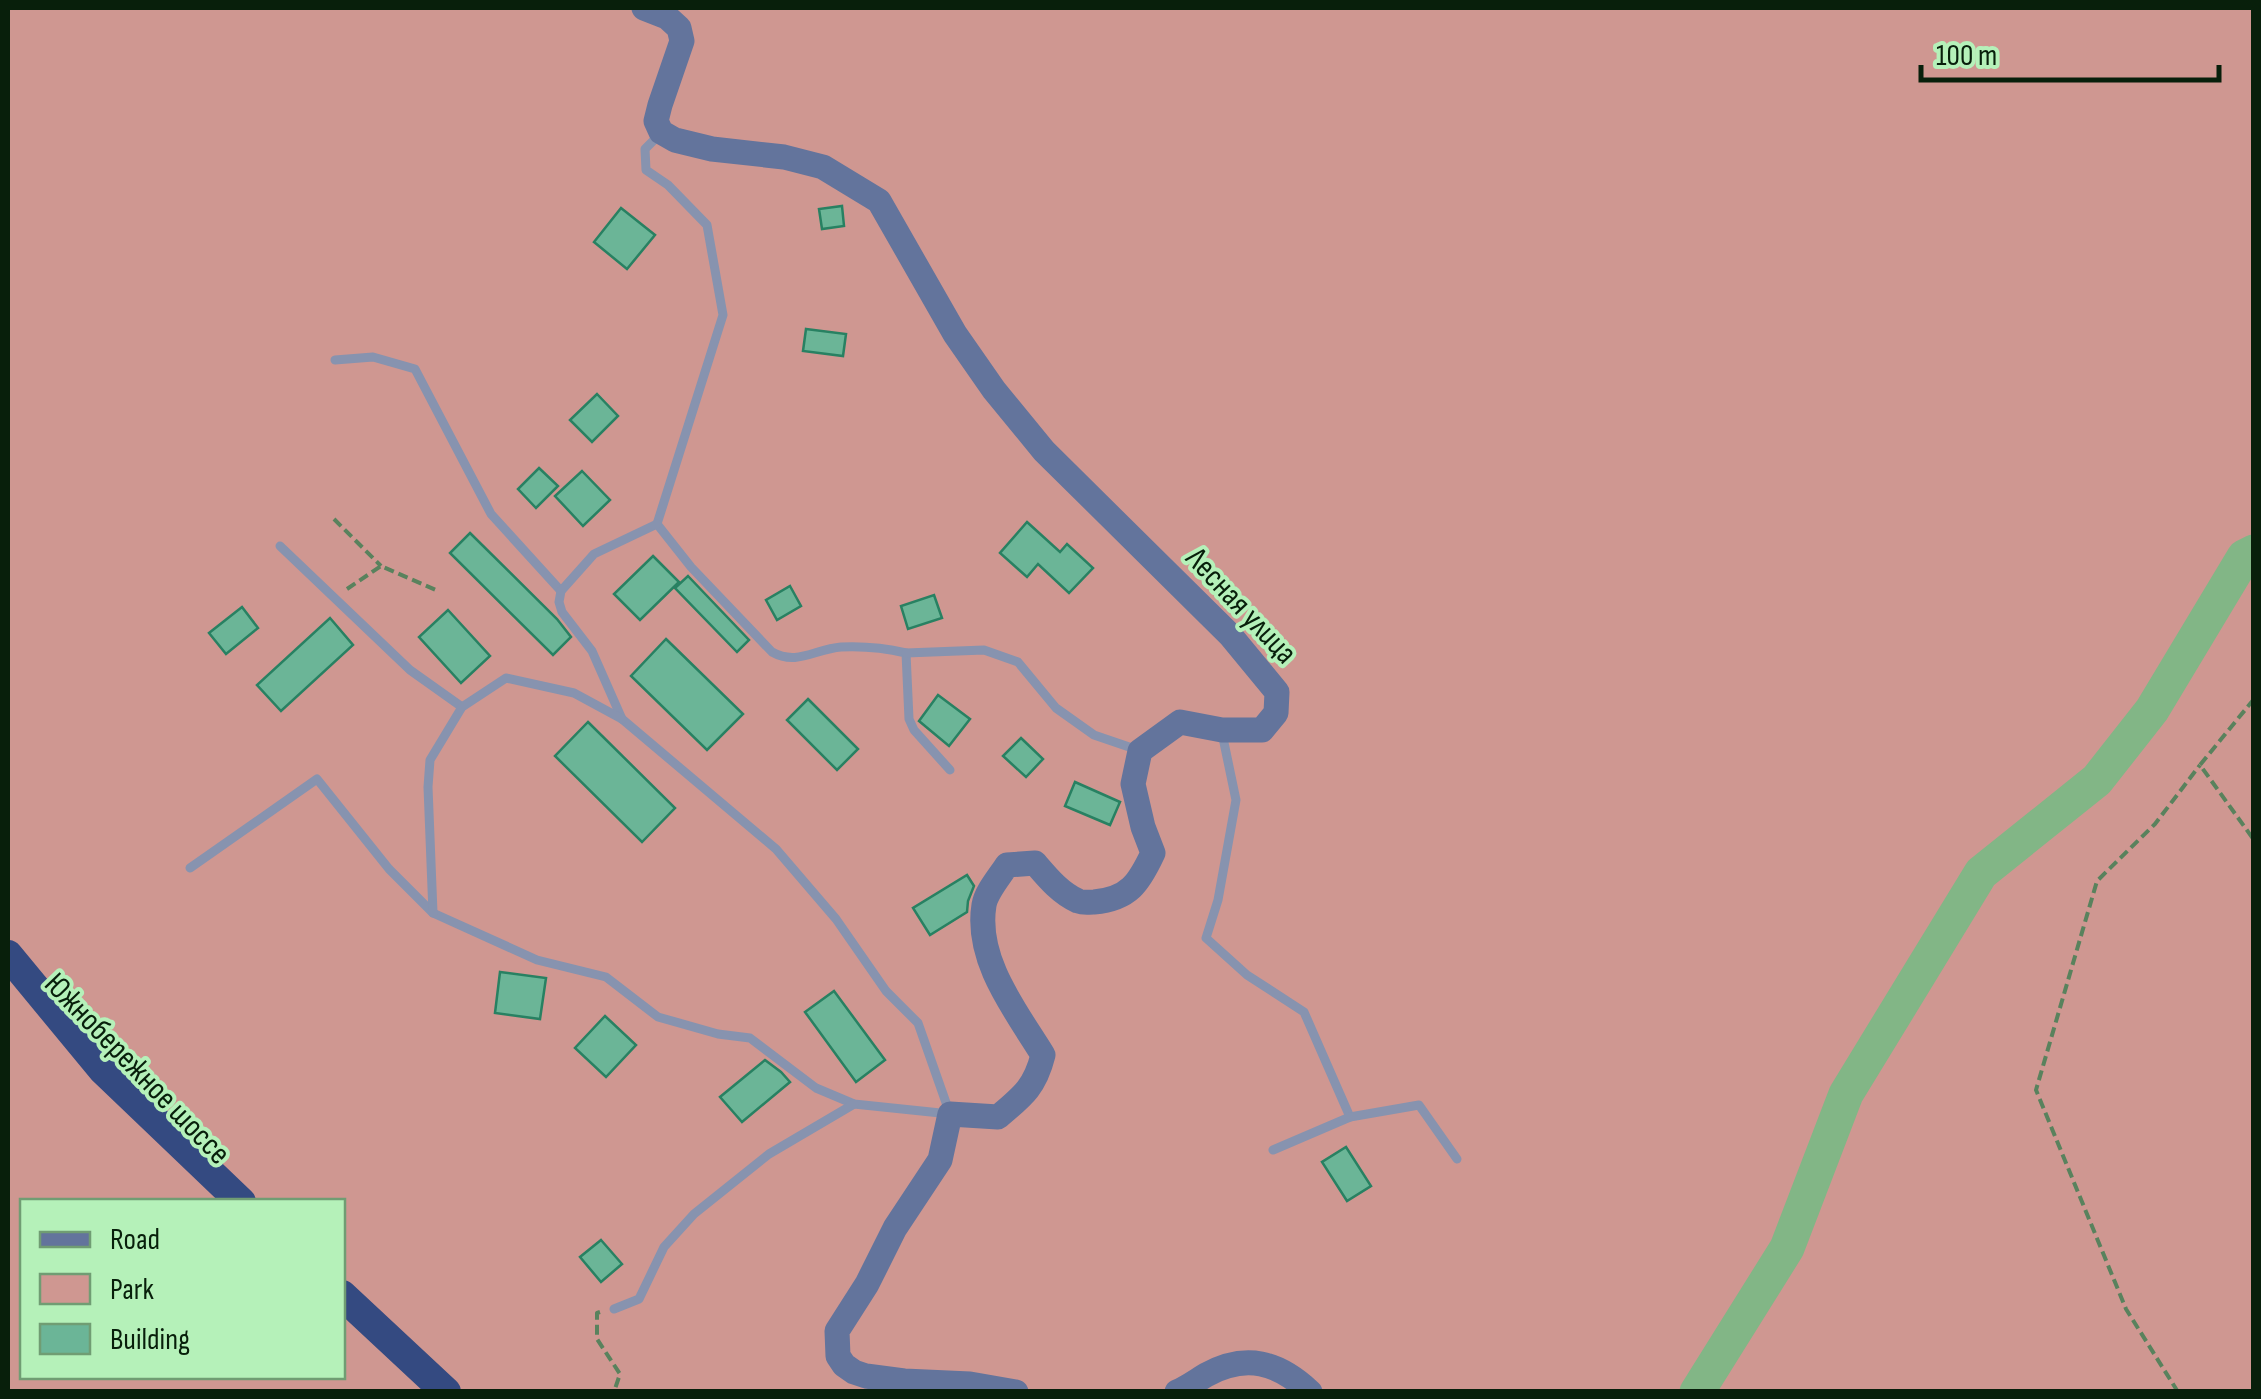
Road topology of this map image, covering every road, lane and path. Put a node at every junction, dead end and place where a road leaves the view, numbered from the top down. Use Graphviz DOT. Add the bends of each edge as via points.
graph roads {
  1 [pos="644,8"];
  2 [pos="661,132"];
  3 [pos="335,360"];
  4 [pos="334,520"];
  5 [pos="657,524"];
  6 [pos="280,546"];
  7 [pos="381,566"];
  8 [pos="436,590"];
  9 [pos="561,591"];
  10 [pos="335,598"];
  11 [pos="906,653"];
  12 [pos="2254,699"];
  13 [pos="462,706"];
  14 [pos="622,718"];
  15 [pos="1222,730"];
  16 [pos="1140,751"];
  17 [pos="2200,766"];
  18 [pos="950,770"];
  19 [pos="2254,840"];
  20 [pos="190,868"];
  21 [pos="432,913"];
  22 [pos="8,955"];
  23 [pos="8,983"];
  24 [pos="854,1104"];
  25 [pos="950,1114"];
  26 [pos="1350,1117"];
  27 [pos="1273,1150"];
  28 [pos="1457,1158"];
  29 [pos="214,1199"];
  30 [pos="238,1199"];
  31 [pos="345,1299"];
  32 [pos="614,1309"];
  33 [pos="345,1321"];
  34 [pos="423,1392"];
  35 [pos="446,1392"];
  36 [pos="614,1392"];
  37 [pos="1016,1392"];
  38 [pos="1177,1392"];
  39 [pos="1310,1392"];
  40 [pos="2178,1392"];
  1 -- 2 [label="street" via="667,17 682,41 656,121"];
  2 -- 5 [label="lane" via="645,149 646,170 708,225 723,315"];
  2 -- 15 [label="street, Лесная улица" via="824,167 880,201 956,334 1044,451 1230,635 1277,692 1276,713 1262,730"];
  3 -- 9 [label="lane" via="373,357 416,369 490,514"];
  4 -- 7 [label="path"];
  5 -- 9 [label="lane" via="594,554"];
  5 -- 11 [label="lane" via="783,658 848,647"];
  6 -- 10 [label="lane"];
  7 -- 8 [label="path"];
  7 -- 10 [label="path"];
  9 -- 14 [label="lane" via="562,612 592,651"];
  10 -- 13 [label="lane" via="410,670"];
  11 -- 16 [label="lane" via="984,650 1018,662 1056,708 1094,735"];
  11 -- 18 [label="lane" via="909,718"];
  12 -- 17 [label="path"];
  13 -- 14 [label="lane" via="506,678 574,693"];
  13 -- 21 [label="lane" via="430,760"];
  14 -- 25 [label="lane" via="776,849 836,919 918,1024"];
  15 -- 16 [label="street, Лесная улица" via="1180,722"];
  15 -- 26 [label="lane" via="1236,800 1206,938 1304,1012"];
  16 -- 25 [label="street" via="1133,784 1154,853 1129,891 1114,900 1081,903 1035,863 1008,865 984,902 984,941 1000,986 1043,1054 1026,1093 998,1117"];
  17 -- 19 [label="path"];
  17 -- 40 [label="path" via="2097,881 2036,1090 2126,1309"];
  20 -- 21 [label="lane" via="317,780"];
  21 -- 24 [label="lane" via="537,960 606,977 658,1018 750,1038 816,1088"];
  22 -- 30 [label="highway, Южнобережное шоссе" via="103,1070"];
  23 -- 29 [label="highway, Южнобережное шоссе"];
  24 -- 25 [label="lane"];
  24 -- 32 [label="lane" via="768,1154 694,1214 664,1247 640,1299"];
  25 -- 37 [label="street" via="940,1160 837,1331 838,1356 866,1376"];
  26 -- 27 [label="lane"];
  26 -- 28 [label="lane" via="1418,1105"];
  31 -- 35 [label="highway"];
  32 -- 36 [label="path" via="597,1313 596,1339 620,1374"];
  33 -- 34 [label="highway"];
  38 -- 39 [label="street" via="1225,1366 1252,1362 1283,1370"];
}
